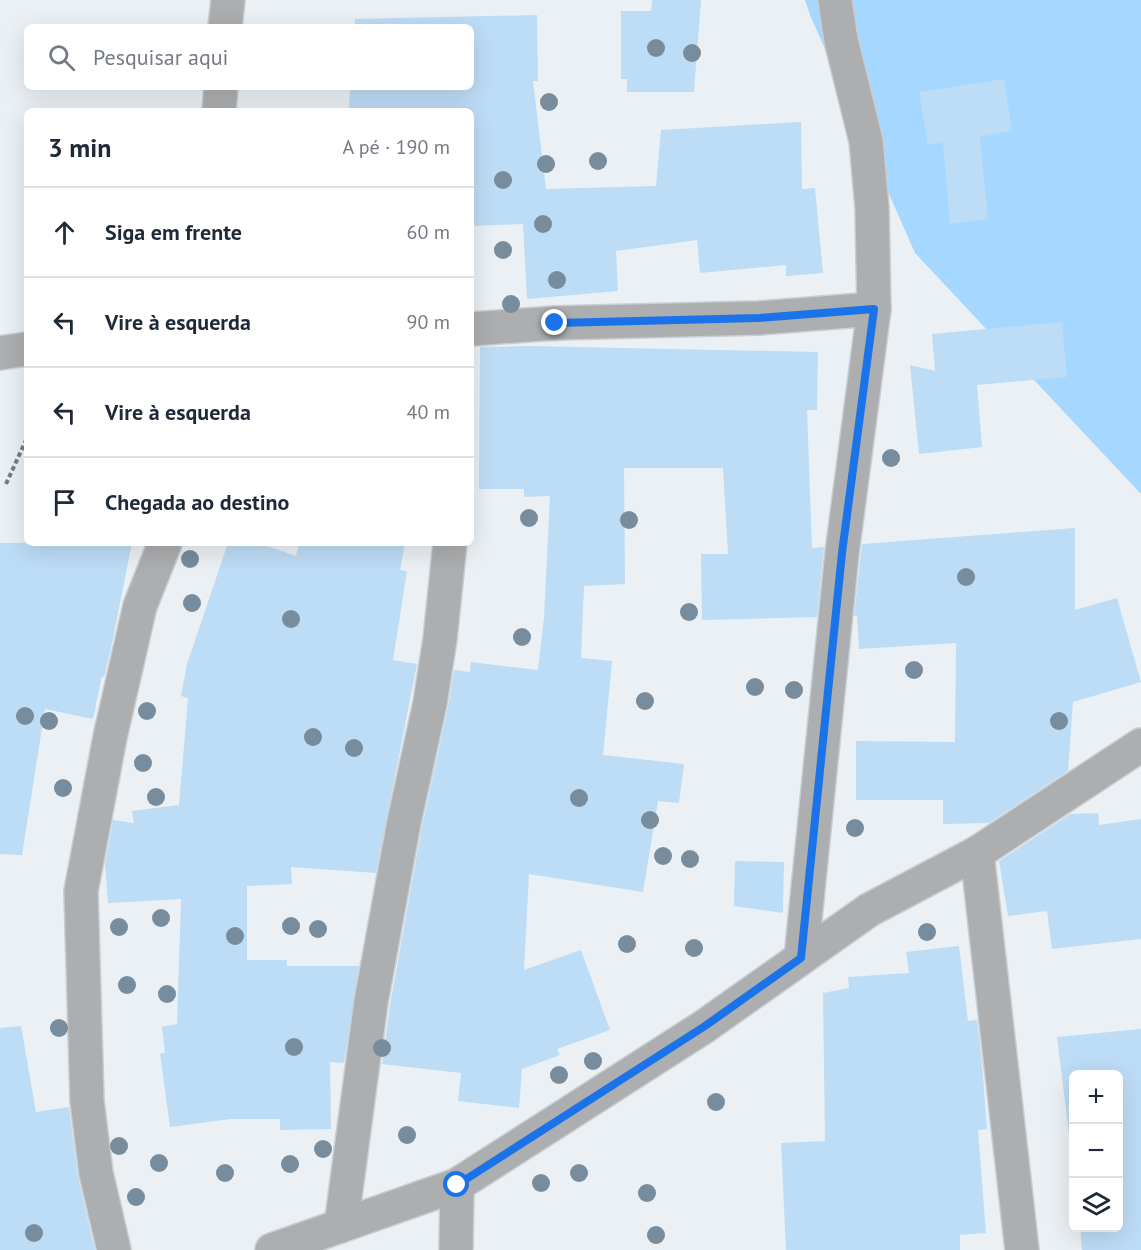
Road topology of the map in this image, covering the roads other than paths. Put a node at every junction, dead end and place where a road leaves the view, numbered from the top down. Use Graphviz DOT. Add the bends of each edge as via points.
graph roads {
  1 [pos="228,0"];
  2 [pos="835,0"];
  3 [pos="225,24"];
  4 [pos="220,90"];
  5 [pos="219,108"];
  6 [pos="874,309"];
  7 [pos="474,329"];
  8 [pos="24,349"];
  9 [pos="0,353"];
  10 [pos="164,546"];
  11 [pos="450,546"];
  12 [pos="1141,745"];
  13 [pos="976,853"];
  14 [pos="801,958"];
  15 [pos="457,1185"];
  16 [pos="341,1226"];
  17 [pos="114,1250"];
  18 [pos="272,1250"];
  19 [pos="456,1250"];
  20 [pos="1022,1250"];
  1 -- 3 [label="street"];
  2 -- 6 [label="street" via="866,141"];
  4 -- 5 [label="street"];
  6 -- 7 [label="street" via="759,318"];
  6 -- 14 [label="street" via="842,553"];
  8 -- 9 [label="street"];
  10 -- 17 [label="street" via="141,606 110,736 81,891 87,1101 96,1173"];
  11 -- 16 [label="street" via="430,703 371,1002"];
  12 -- 13 [label="street"];
  13 -- 14 [label="street" via="869,910"];
  13 -- 20 [label="street"];
  14 -- 15 [label="street" via="705,1026"];
  15 -- 16 [label="street"];
  15 -- 19 [label="street"];
  16 -- 18 [label="street"];
}
